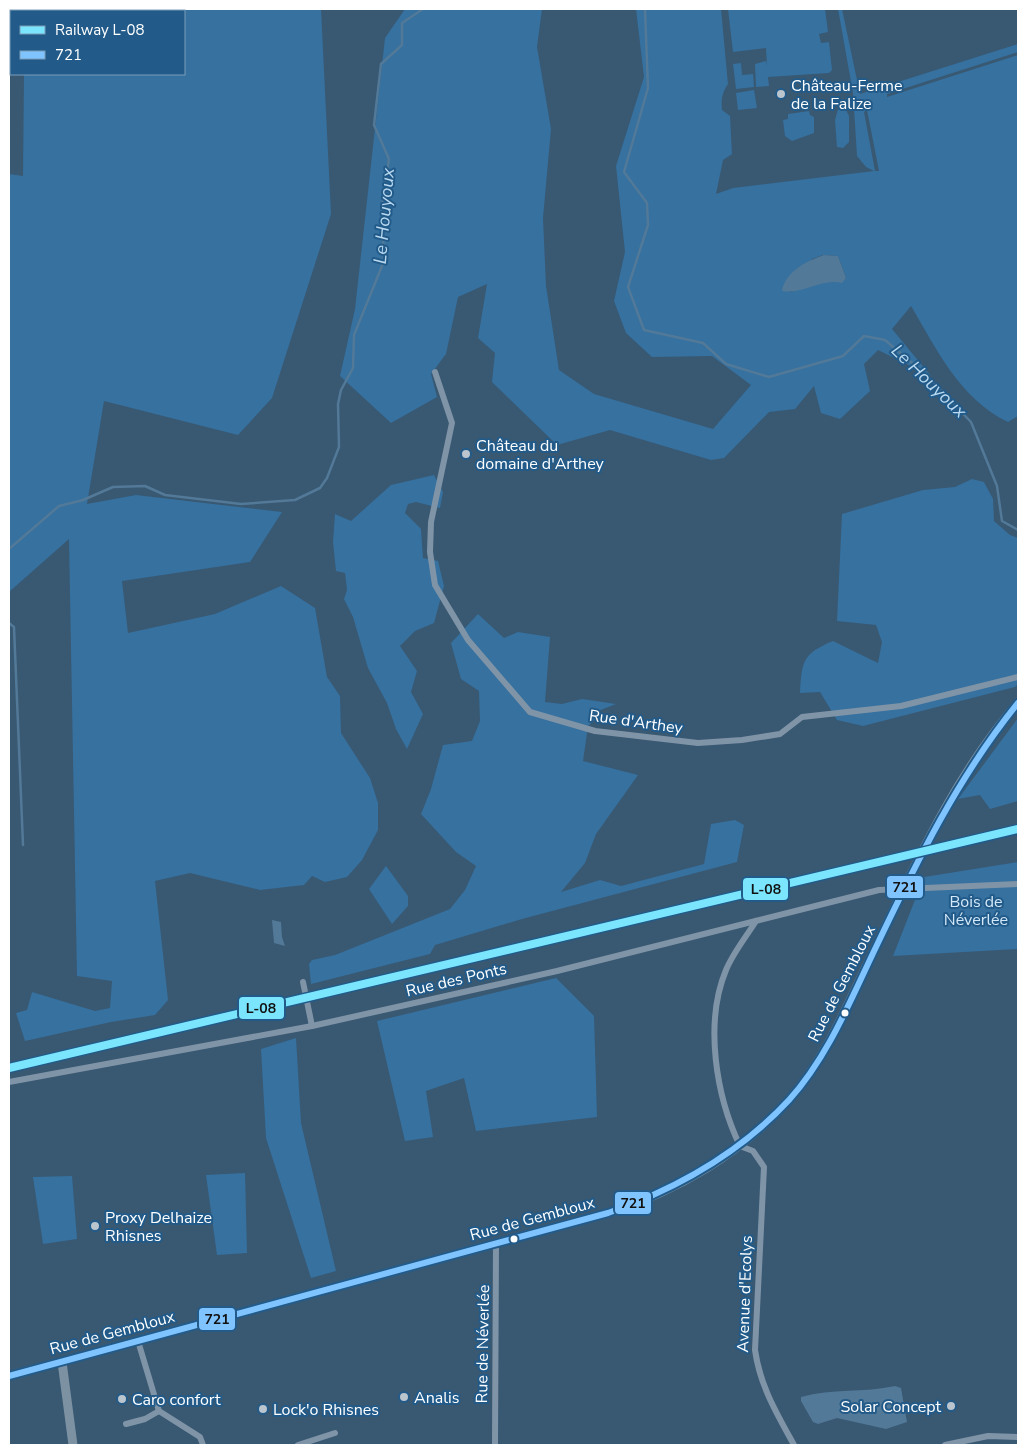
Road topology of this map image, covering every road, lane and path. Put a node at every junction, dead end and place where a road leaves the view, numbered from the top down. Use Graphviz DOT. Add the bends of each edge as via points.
graph roads {
  1 [pos="434,372"];
  2 [pos="1018,677"];
  3 [pos="1018,702"];
  4 [pos="1018,884"];
  5 [pos="905,889"];
  6 [pos="756,921"];
  7 [pos="302,982"];
  8 [pos="312,1026"];
  9 [pos="9,1082"];
  10 [pos="740,1146"];
  11 [pos="496,1243"];
  12 [pos="138,1341"];
  13 [pos="62,1362"];
  14 [pos="9,1376"];
  15 [pos="159,1411"];
  16 [pos="126,1424"];
  17 [pos="335,1433"];
  18 [pos="1018,1437"];
  19 [pos="73,1445"];
  20 [pos="203,1445"];
  21 [pos="298,1445"];
  22 [pos="495,1445"];
  23 [pos="794,1445"];
  24 [pos="945,1445"];
  1 -- 2 [label="street, Rue d'Arthey" via="452,423 431,522 430,552 435,585 468,640 530,712 595,731 698,743 742,740 780,734 802,718 901,706"];
  3 -- 5 [label="main road, Rue de Gembloux" via="980,750 951,796"];
  4 -- 5 [label="street, Rue des Ponts"];
  5 -- 6 [label="street, Rue des Ponts" via="879,890"];
  5 -- 10 [label="main road, Rue de Gembloux" via="817,1062 790,1099"];
  6 -- 8 [label="street, Rue des Ponts" via="557,971"];
  6 -- 10 [label="street" via="726,970 718,1000 713,1044 722,1092"];
  7 -- 8 [label="street"];
  8 -- 9 [label="street, Rue des Ponts"];
  10 -- 11 [label="main road, Rue de Gembloux" via="684,1183 635,1204"];
  10 -- 23 [label="street, Avenue d'Ecolys" via="752,1152 764,1166 755,1350 758,1370 764,1391"];
  11 -- 12 [label="main road, Rue de Gembloux"];
  11 -- 22 [label="street, Rue de Néverlée"];
  12 -- 13 [label="main road, Rue de Gembloux"];
  12 -- 15 [label="street"];
  13 -- 14 [label="main road, Rue de Gembloux"];
  13 -- 19 [label="main road"];
  15 -- 16 [label="street"];
  15 -- 20 [label="street" via="200,1438"];
  17 -- 21 [label="street"];
  18 -- 24 [label="street" via="988,1436"];
}
